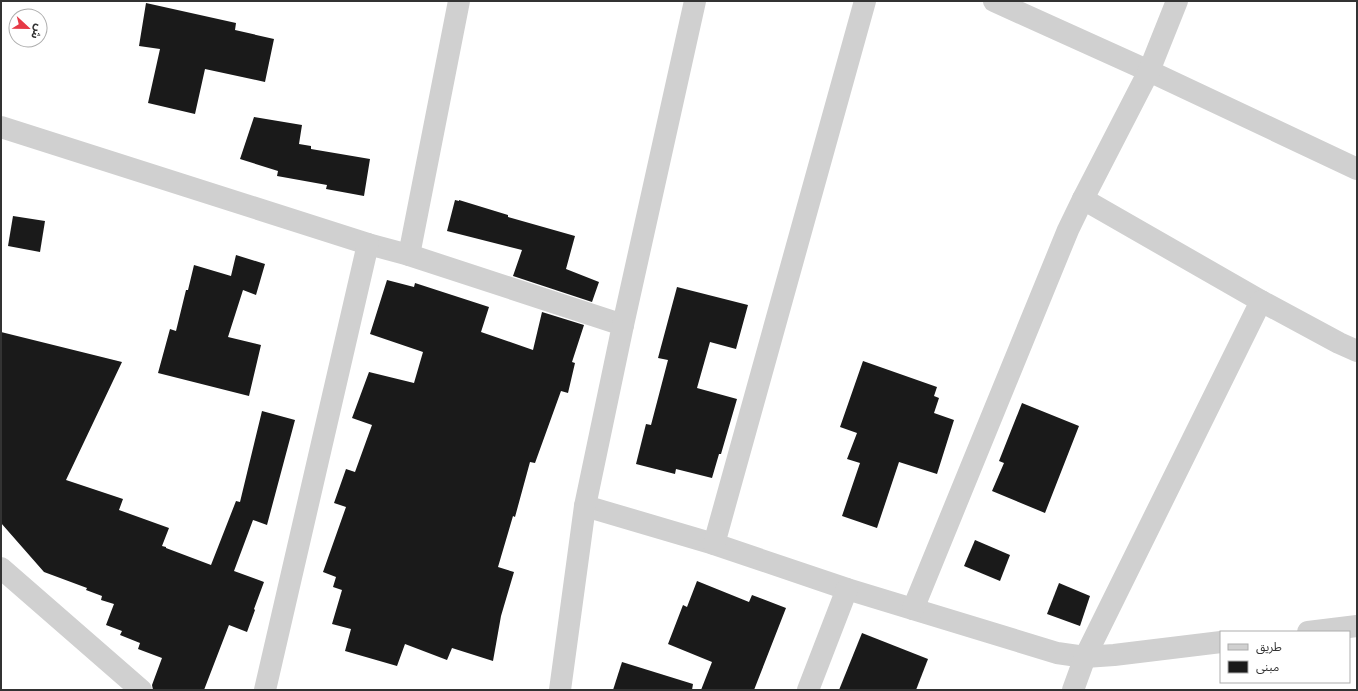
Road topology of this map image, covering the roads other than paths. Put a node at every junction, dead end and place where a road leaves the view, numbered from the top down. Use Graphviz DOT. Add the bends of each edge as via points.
graph roads {
  1 [pos="459,1"];
  2 [pos="695,1"];
  3 [pos="865,1"];
  4 [pos="994,1"];
  5 [pos="1177,1"];
  6 [pos="1149,71"];
  7 [pos="1,127"];
  8 [pos="1357,169"];
  9 [pos="1083,199"];
  10 [pos="368,244"];
  11 [pos="410,255"];
  12 [pos="1261,301"];
  13 [pos="622,325"];
  14 [pos="1357,351"];
  15 [pos="585,506"];
  16 [pos="714,544"];
  17 [pos="1,568"];
  18 [pos="847,590"];
  19 [pos="913,609"];
  20 [pos="1357,626"];
  21 [pos="1316,631"];
  22 [pos="1220,642"];
  23 [pos="1086,657"];
  24 [pos="141,690"];
  25 [pos="265,690"];
  26 [pos="560,690"];
  27 [pos="808,690"];
  28 [pos="1073,690"];
  1 -- 11 [label="street"];
  2 -- 13 [label="street"];
  3 -- 16 [label="street"];
  4 -- 6 [label="street"];
  5 -- 6 [label="street"];
  6 -- 8 [label="street"];
  6 -- 9 [label="street"];
  7 -- 10 [label="street"];
  9 -- 12 [label="street"];
  9 -- 19 [label="street"];
  10 -- 11 [label="street"];
  10 -- 25 [label="street"];
  11 -- 13 [label="street"];
  12 -- 14 [label="street"];
  12 -- 23 [label="street"];
  13 -- 15 [label="street"];
  15 -- 16 [label="street"];
  15 -- 26 [label="street"];
  16 -- 18 [label="street"];
  17 -- 24 [label="street"];
  18 -- 19 [label="street"];
  18 -- 27 [label="street"];
  19 -- 23 [label="street" via="1057,653"];
  20 -- 21 [label="street"];
  22 -- 23 [label="street"];
  23 -- 28 [label="street"];
}
